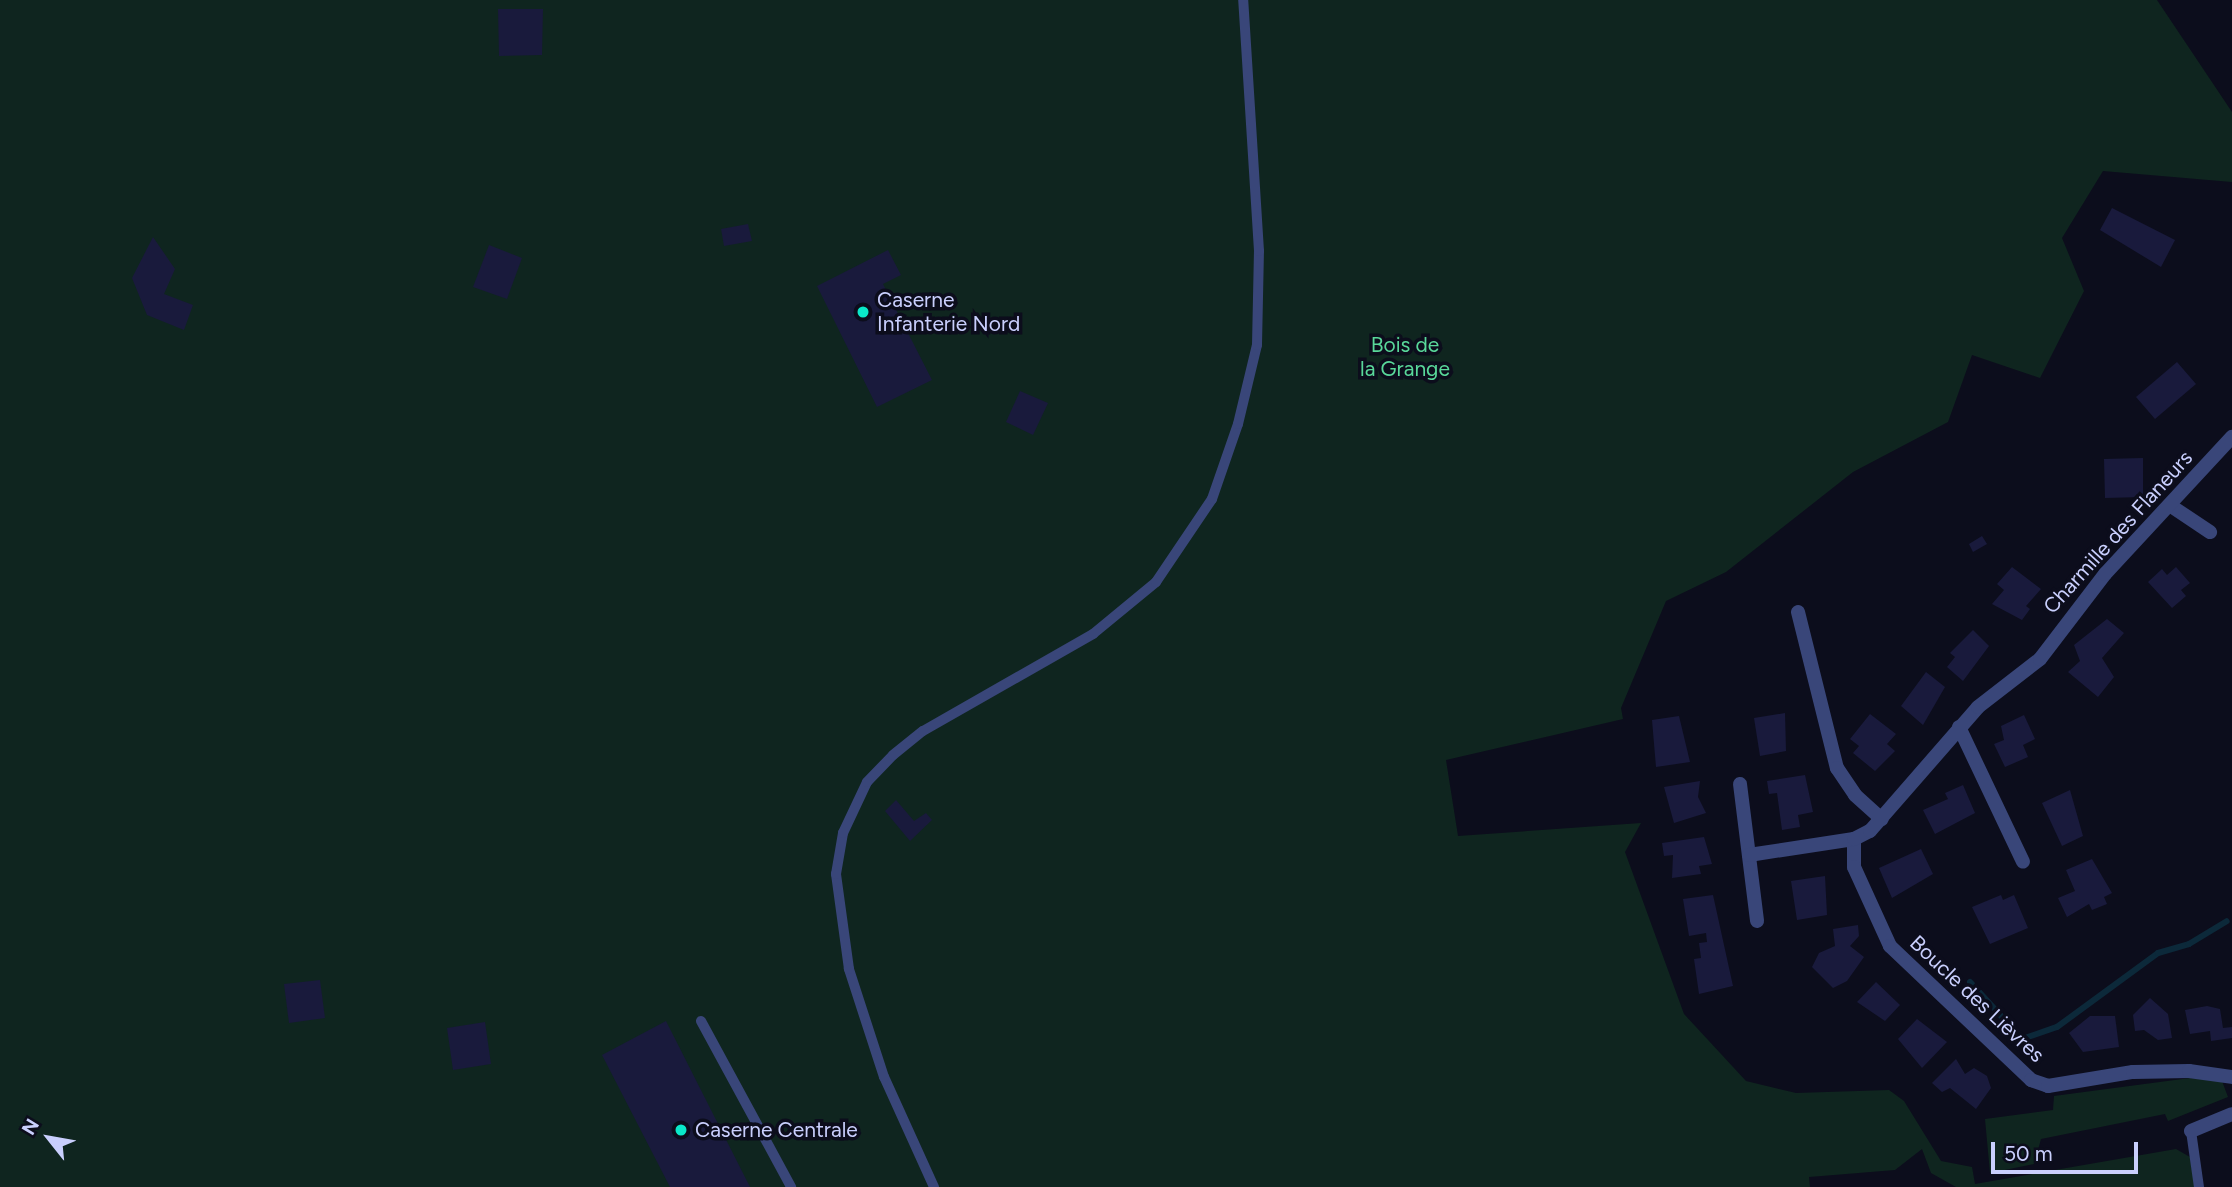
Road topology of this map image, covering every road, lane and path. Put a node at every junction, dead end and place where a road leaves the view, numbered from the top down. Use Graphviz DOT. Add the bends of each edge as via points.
graph roads {
  1 [pos="1243,0"];
  2 [pos="2232,437"];
  3 [pos="2171,506"];
  4 [pos="2210,531"];
  5 [pos="1798,612"];
  6 [pos="1959,727"];
  7 [pos="1740,784"];
  8 [pos="1882,819"];
  9 [pos="1854,839"];
  10 [pos="1749,855"];
  11 [pos="2023,862"];
  12 [pos="1757,921"];
  13 [pos="701,1021"];
  14 [pos="2232,1077"];
  15 [pos="2232,1114"];
  16 [pos="2191,1131"];
  17 [pos="791,1187"];
  18 [pos="934,1187"];
  19 [pos="2199,1187"];
  1 -- 18 [label="lane" via="1259,251 1257,345 1238,425 1212,499 1156,582 1093,634 923,731 893,755 867,782 844,833 837,887 849,969 884,1077"];
  2 -- 3 [label="street, Charmille des Flaneurs"];
  3 -- 4 [label="street"];
  3 -- 6 [label="street, Charmille des Flaneurs" via="2060,626 2040,659"];
  5 -- 8 [label="street" via="1837,768 1855,795"];
  6 -- 8 [label="street"];
  6 -- 11 [label="street"];
  7 -- 10 [label="street"];
  8 -- 9 [label="street"];
  9 -- 10 [label="street"];
  9 -- 14 [label="street, Boucle des Lièvres" via="1854,867 1890,946 2031,1080 2048,1086 2133,1072 2189,1071"];
  10 -- 12 [label="street"];
  13 -- 17 [label="lane"];
  15 -- 16 [label="street"];
  16 -- 19 [label="lane"];
}
